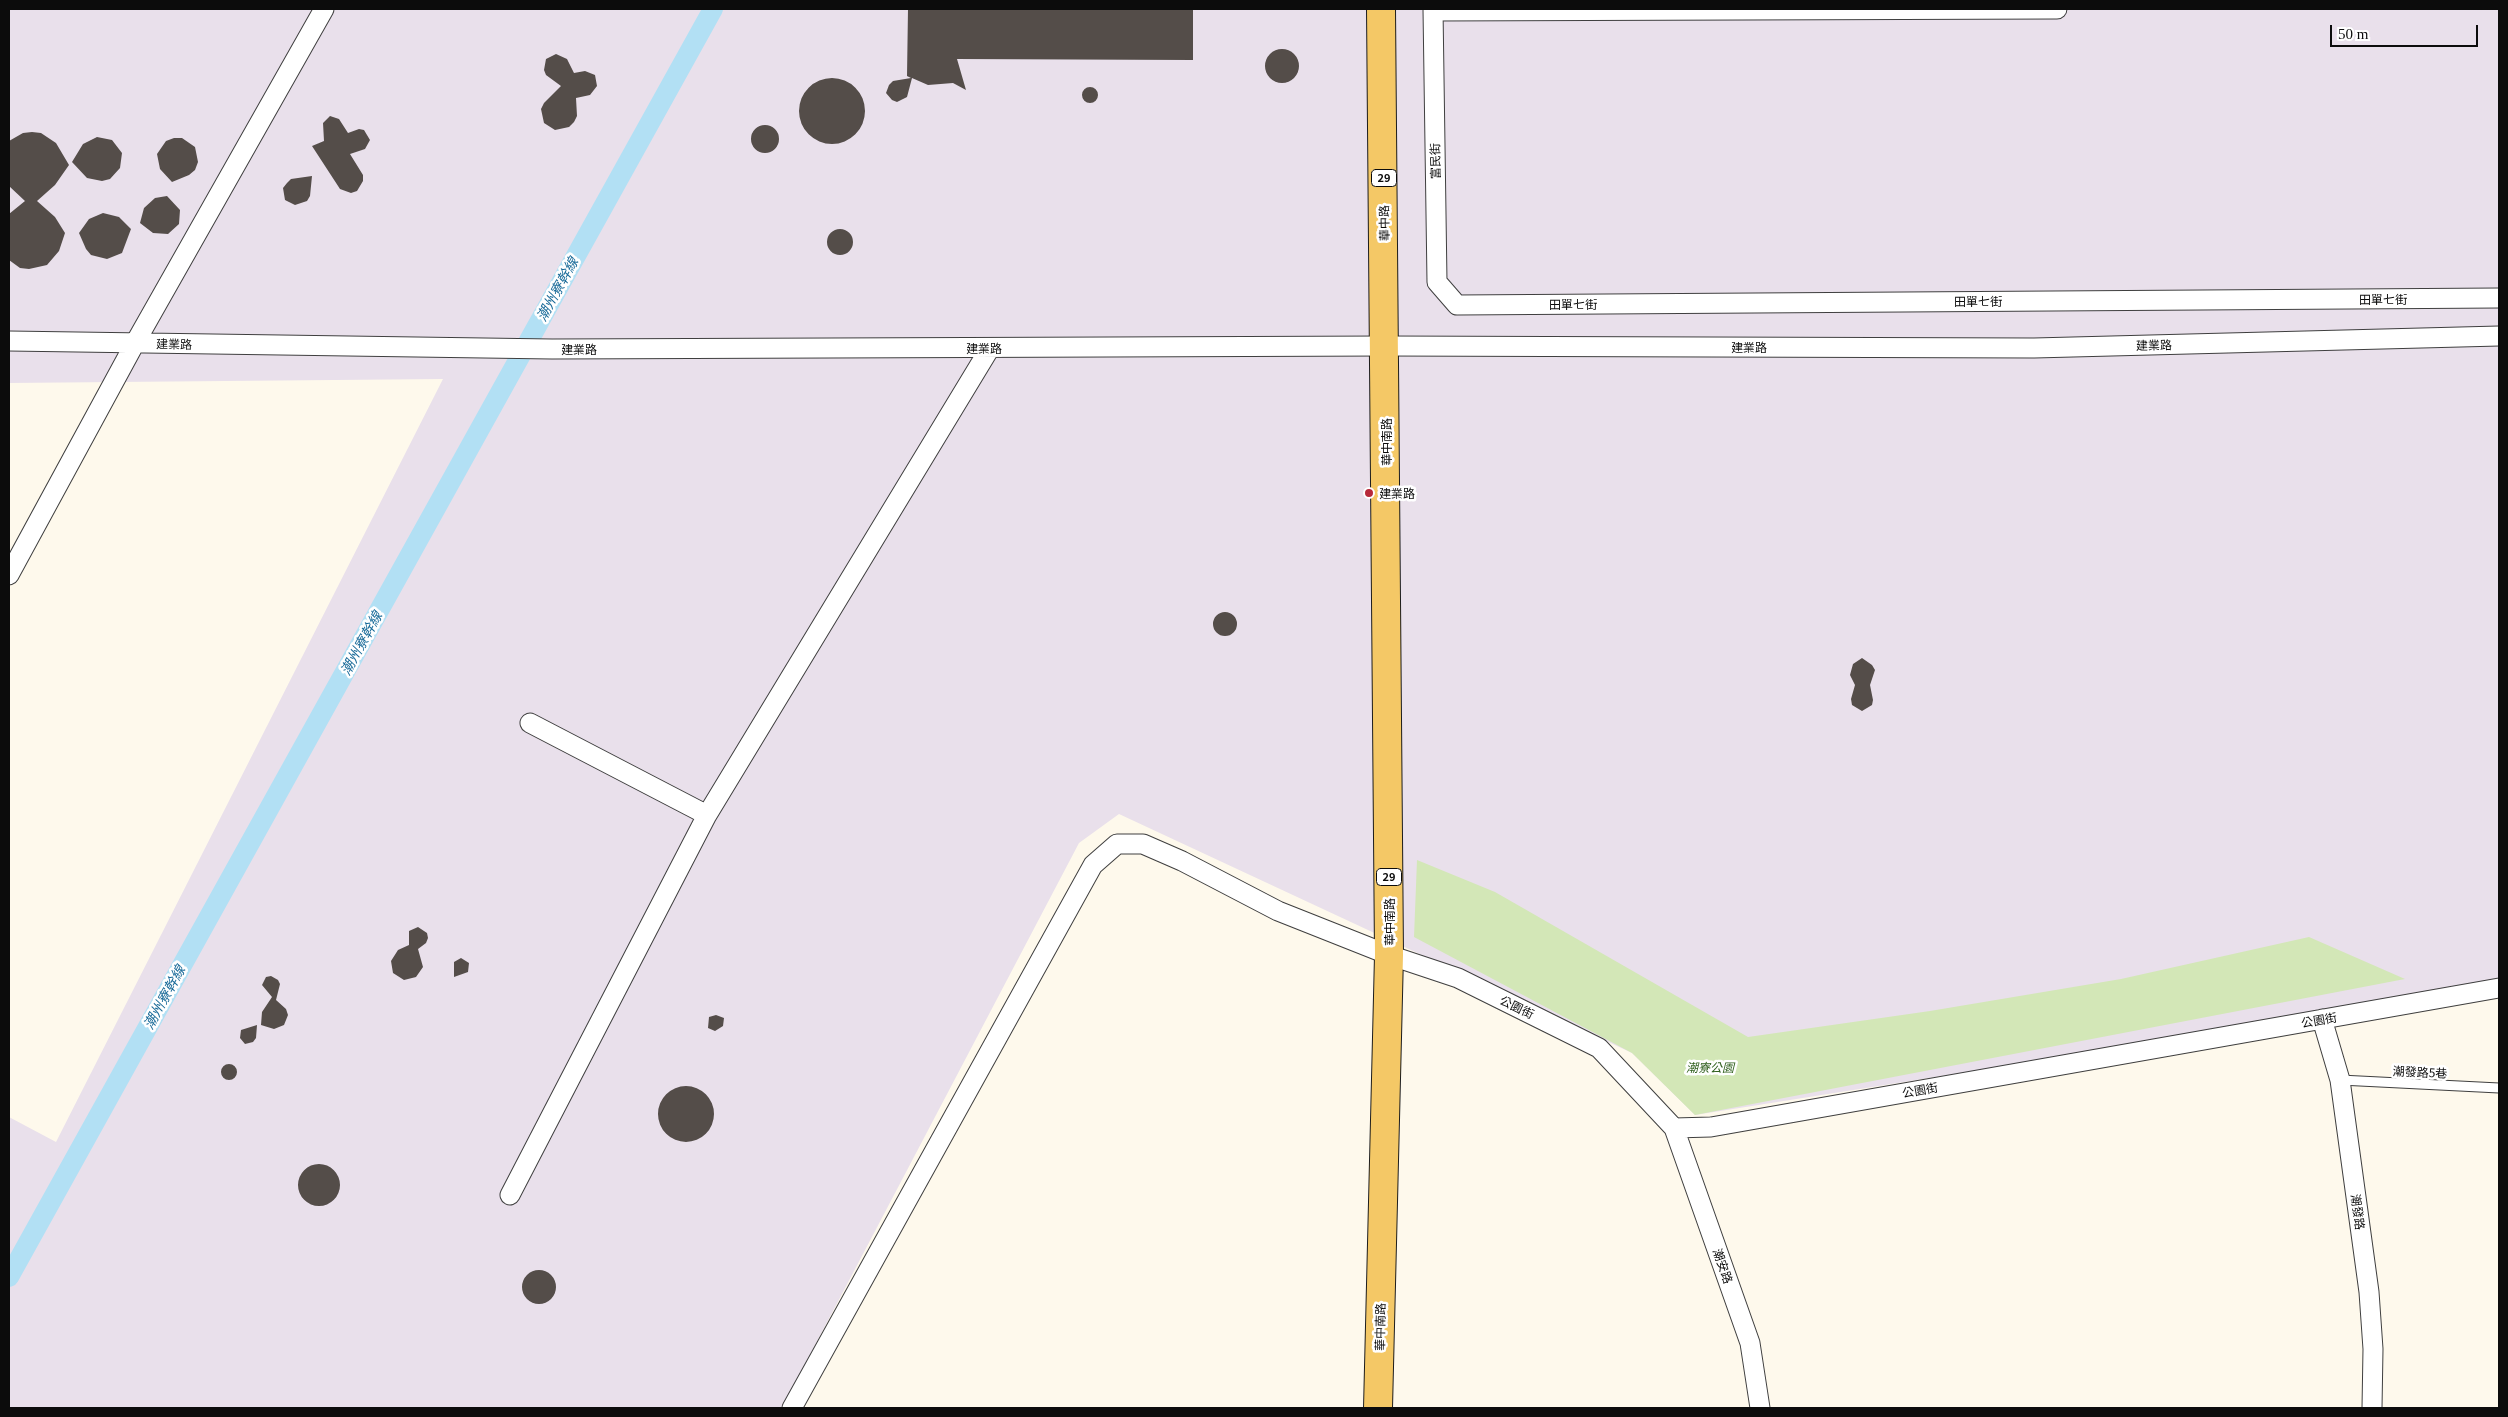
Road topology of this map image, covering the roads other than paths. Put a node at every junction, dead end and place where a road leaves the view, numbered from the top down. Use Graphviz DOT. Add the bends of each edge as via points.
graph roads {
  1 [pos="324,9"];
  2 [pos="1381,9"];
  3 [pos="2057,9"];
  4 [pos="1433,10"];
  5 [pos="2499,298"];
  6 [pos="1457,305"];
  7 [pos="2499,336"];
  8 [pos="9,341"];
  9 [pos="135,343"];
  10 [pos="1386,346"];
  11 [pos="990,348"];
  12 [pos="9,575"];
  13 [pos="530,723"];
  14 [pos="707,815"];
  15 [pos="1389,955"];
  16 [pos="2499,988"];
  17 [pos="2322,1020"];
  18 [pos="2340,1080"];
  19 [pos="2499,1088"];
  20 [pos="1674,1128"];
  21 [pos="510,1195"];
  22 [pos="792,1408"];
  23 [pos="1378,1408"];
  24 [pos="1760,1408"];
  25 [pos="2372,1408"];
  1 -- 9 [label="street"];
  2 -- 10 [label="main road, 華中路 / 29"];
  3 -- 4 [label="street"];
  4 -- 6 [label="street, 富民街" via="1437,282"];
  5 -- 6 [label="street, 田單七街"];
  7 -- 10 [label="street, 建業路" via="2034,348"];
  8 -- 9 [label="street, 建業路"];
  9 -- 11 [label="street, 建業路" via="552,349"];
  9 -- 12 [label="street"];
  10 -- 11 [label="street, 建業路"];
  10 -- 15 [label="main road, 華中南路 / 29"];
  11 -- 14 [label="street"];
  13 -- 14 [label="street"];
  14 -- 21 [label="street"];
  15 -- 20 [label="street, 公園街" via="1458,978 1599,1048"];
  15 -- 22 [label="street, 公園街" via="1278,911 1143,844 1117,844 1093,866"];
  15 -- 23 [label="main road, 華中南路 / 29"];
  16 -- 17 [label="street, 公園街"];
  17 -- 18 [label="street, 潮發路"];
  17 -- 20 [label="street, 公園街" via="1711,1127"];
  18 -- 19 [label="lane, 潮發路5巷"];
  18 -- 25 [label="street, 潮發路" via="2369,1292 2373,1348"];
  20 -- 24 [label="street, 潮安路" via="1750,1343"];
}
